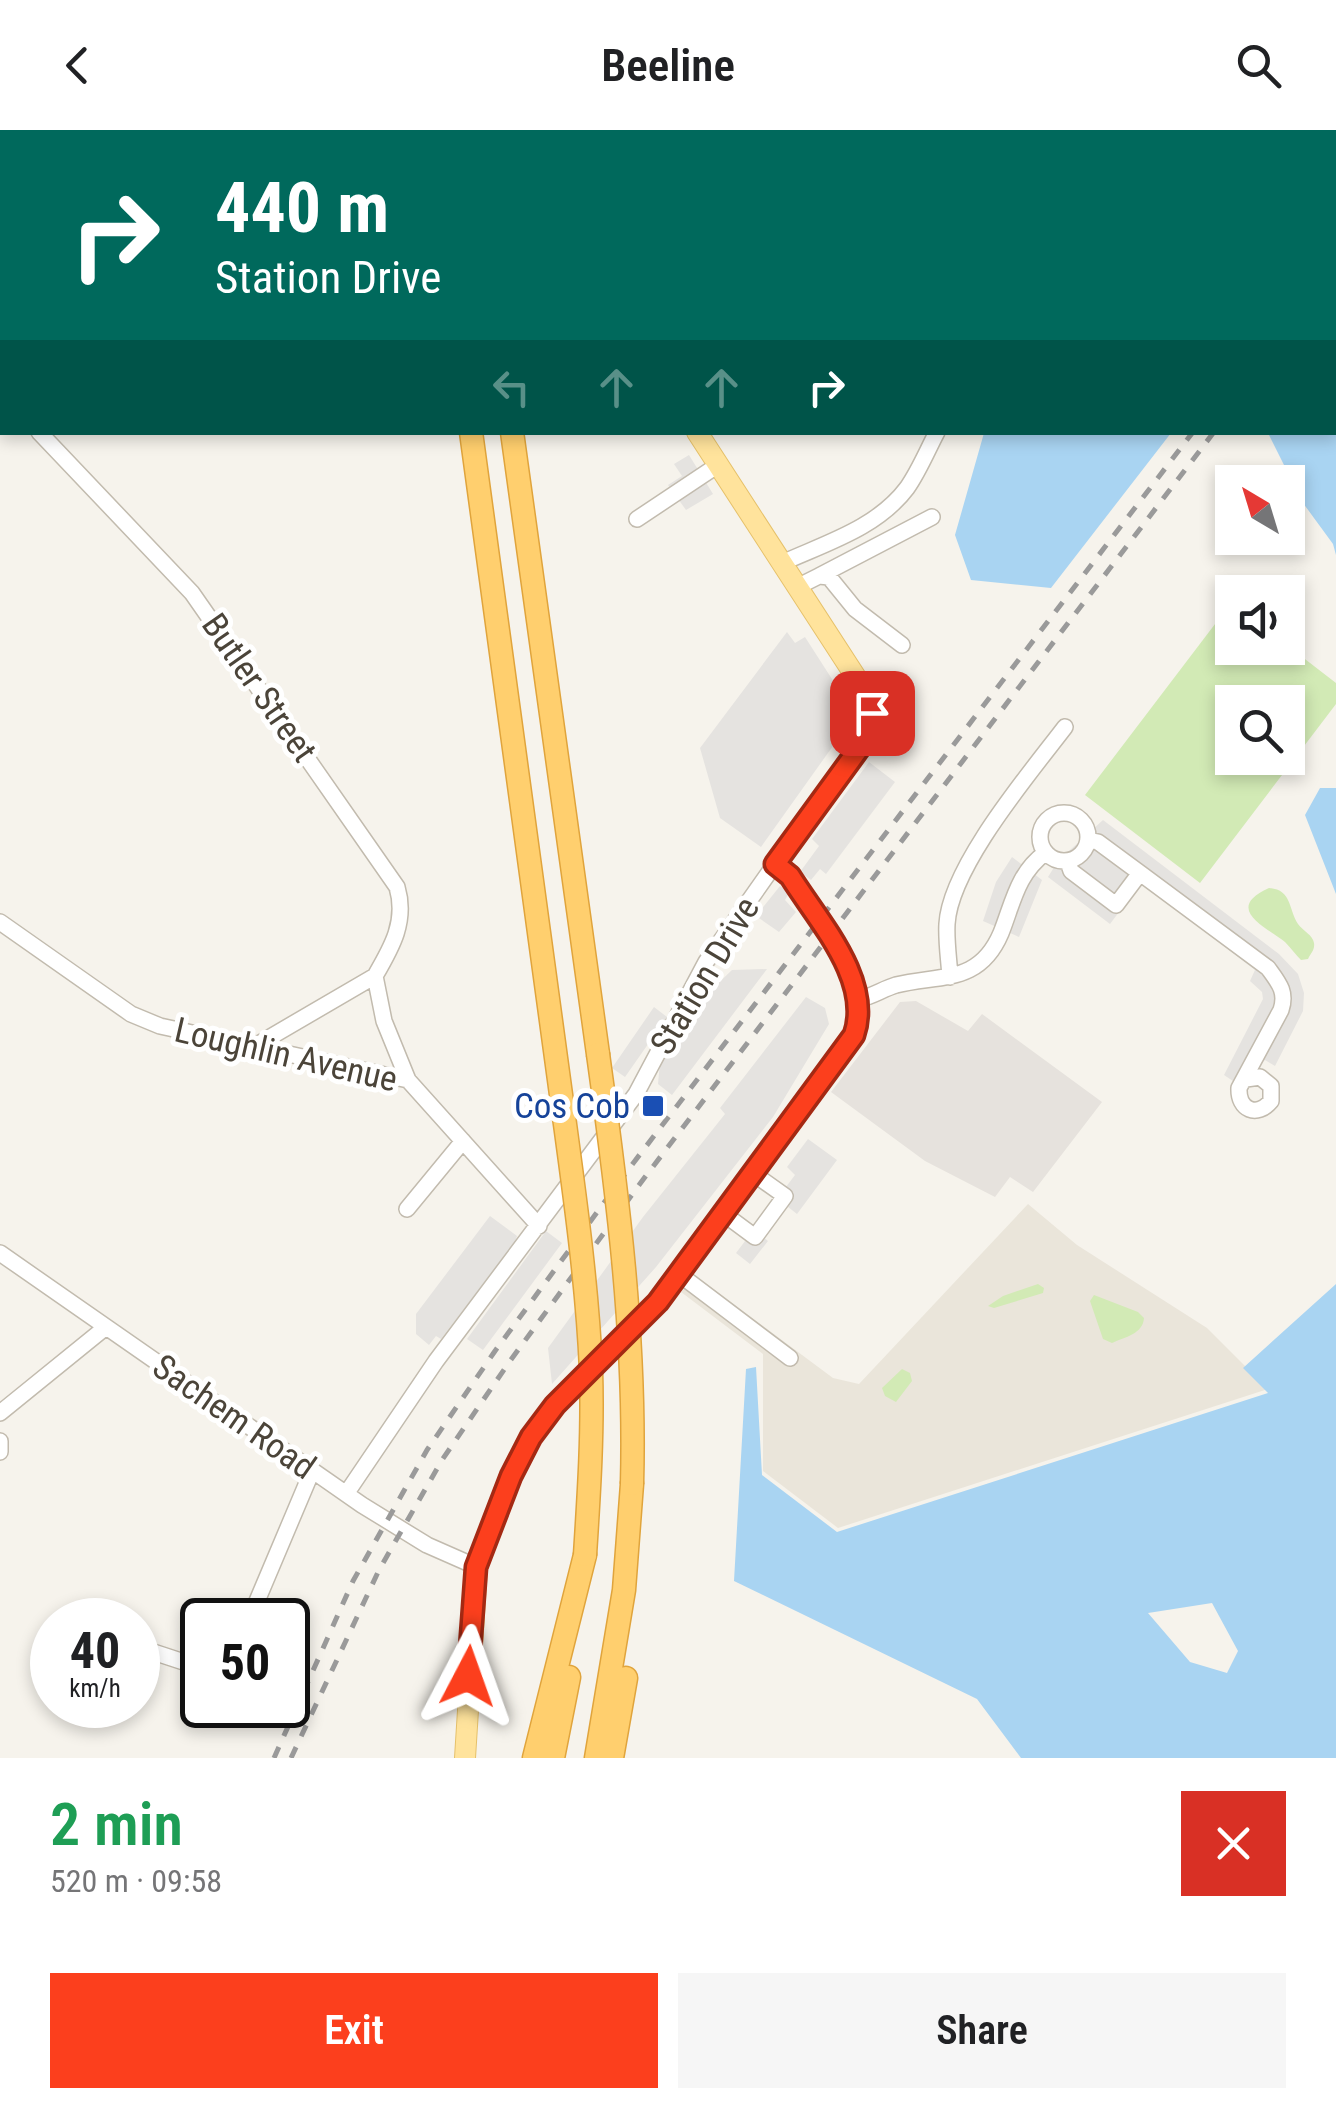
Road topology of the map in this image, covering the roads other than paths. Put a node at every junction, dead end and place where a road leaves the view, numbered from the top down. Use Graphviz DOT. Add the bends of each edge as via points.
graph roads {
  1 [pos="42,435"];
  2 [pos="471,435"];
  3 [pos="512,435"];
  4 [pos="698,435"];
  5 [pos="935,435"];
  6 [pos="718,466"];
  7 [pos="932,516"];
  8 [pos="637,519"];
  9 [pos="782,563"];
  10 [pos="819,576"];
  11 [pos="797,586"];
  12 [pos="902,645"];
  13 [pos="1066,727"];
  14 [pos="1088,840"];
  15 [pos="1045,853"];
  16 [pos="1068,862"];
  17 [pos="775,864"];
  18 [pos="1140,873"];
  19 [pos="0,922"];
  20 [pos="375,976"];
  21 [pos="950,978"];
  22 [pos="860,999"];
  23 [pos="255,1046"];
  24 [pos="1256,1060"];
  25 [pos="1246,1079"];
  26 [pos="1265,1079"];
  27 [pos="408,1080"];
  28 [pos="463,1141"];
  29 [pos="754,1174"];
  30 [pos="407,1209"];
  31 [pos="724,1214"];
  32 [pos="539,1226"];
  33 [pos="0,1253"];
  34 [pos="679,1274"];
  35 [pos="106,1327"];
  36 [pos="790,1358"];
  37 [pos="0,1413"];
  38 [pos="0,1441"];
  39 [pos="0,1452"];
  40 [pos="312,1471"];
  41 [pos="346,1494"];
  42 [pos="629,1537"];
  43 [pos="584,1555"];
  44 [pos="476,1567"];
  45 [pos="258,1598"];
  46 [pos="465,1758"];
  47 [pos="534,1758"];
  48 [pos="552,1758"];
  49 [pos="596,1758"];
  50 [pos="612,1758"];
  1 -- 20 [label="street, Butler Street" via="192,593 397,887 396,936"];
  2 -- 43 [label="highway, bridge" via="583,1264 590,1369"];
  3 -- 42 [label="highway, bridge" via="630,1307"];
  4 -- 6 [label="main road"];
  5 -- 9 [label="street" via="891,507"];
  6 -- 8 [label="street"];
  6 -- 9 [label="main road"];
  7 -- 10 [label="street"];
  9 -- 11 [label="main road"];
  10 -- 11 [label="street"];
  10 -- 12 [label="street" via="830,578"];
  11 -- 17 [label="main road, Station Drive" via="868,697 872,721 866,739"];
  13 -- 21 [label="street" via="952,896"];
  14 -- 15 [label="street" via="1083,822 1060,813 1040,832"];
  14 -- 16 [label="street" via="1084,852"];
  14 -- 18 [label="street"];
  15 -- 16 [label="street"];
  15 -- 21 [label="street" via="1022,878 992,950"];
  16 -- 18 [label="street" via="1116,904"];
  17 -- 22 [label="main road" via="790,876 852,974"];
  17 -- 32 [label="street, Station Drive" via="706,962 636,1094"];
  18 -- 24 [label="street" via="1268,968 1282,987 1286,998"];
  19 -- 23 [label="street, Loughlin Avenue" via="131,1014"];
  20 -- 23 [label="street"];
  20 -- 27 [label="street" via="384,1021"];
  21 -- 22 [label="street" via="899,984"];
  22 -- 29 [label="main road" via="850,1042"];
  23 -- 27 [label="street, Loughlin Avenue"];
  24 -- 25 [label="street"];
  24 -- 26 [label="street"];
  25 -- 26 [label="street"];
  25 -- 26 [label="street" via="1239,1098 1253,1110 1271,1100"];
  27 -- 28 [label="street, Loughlin Avenue"];
  28 -- 30 [label="street"];
  28 -- 32 [label="street, Loughlin Avenue"];
  29 -- 31 [label="main road"];
  29 -- 31 [label="street" via="785,1196 755,1237"];
  31 -- 34 [label="main road"];
  32 -- 41 [label="street, Station Drive"];
  33 -- 35 [label="street, Sachem Road"];
  34 -- 36 [label="street"];
  34 -- 44 [label="main road" via="531,1437"];
  35 -- 37 [label="street"];
  35 -- 40 [label="street, Sachem Road"];
  38 -- 39 [label="street"];
  40 -- 41 [label="street, Sachem Road"];
  40 -- 45 [label="street"];
  41 -- 44 [label="street, Sachem Road"];
  42 -- 49 [label="highway"];
  42 -- 50 [label="highway" via="626,1682"];
  43 -- 47 [label="highway"];
  43 -- 48 [label="highway"];
  44 -- 46 [label="main road"];
}
